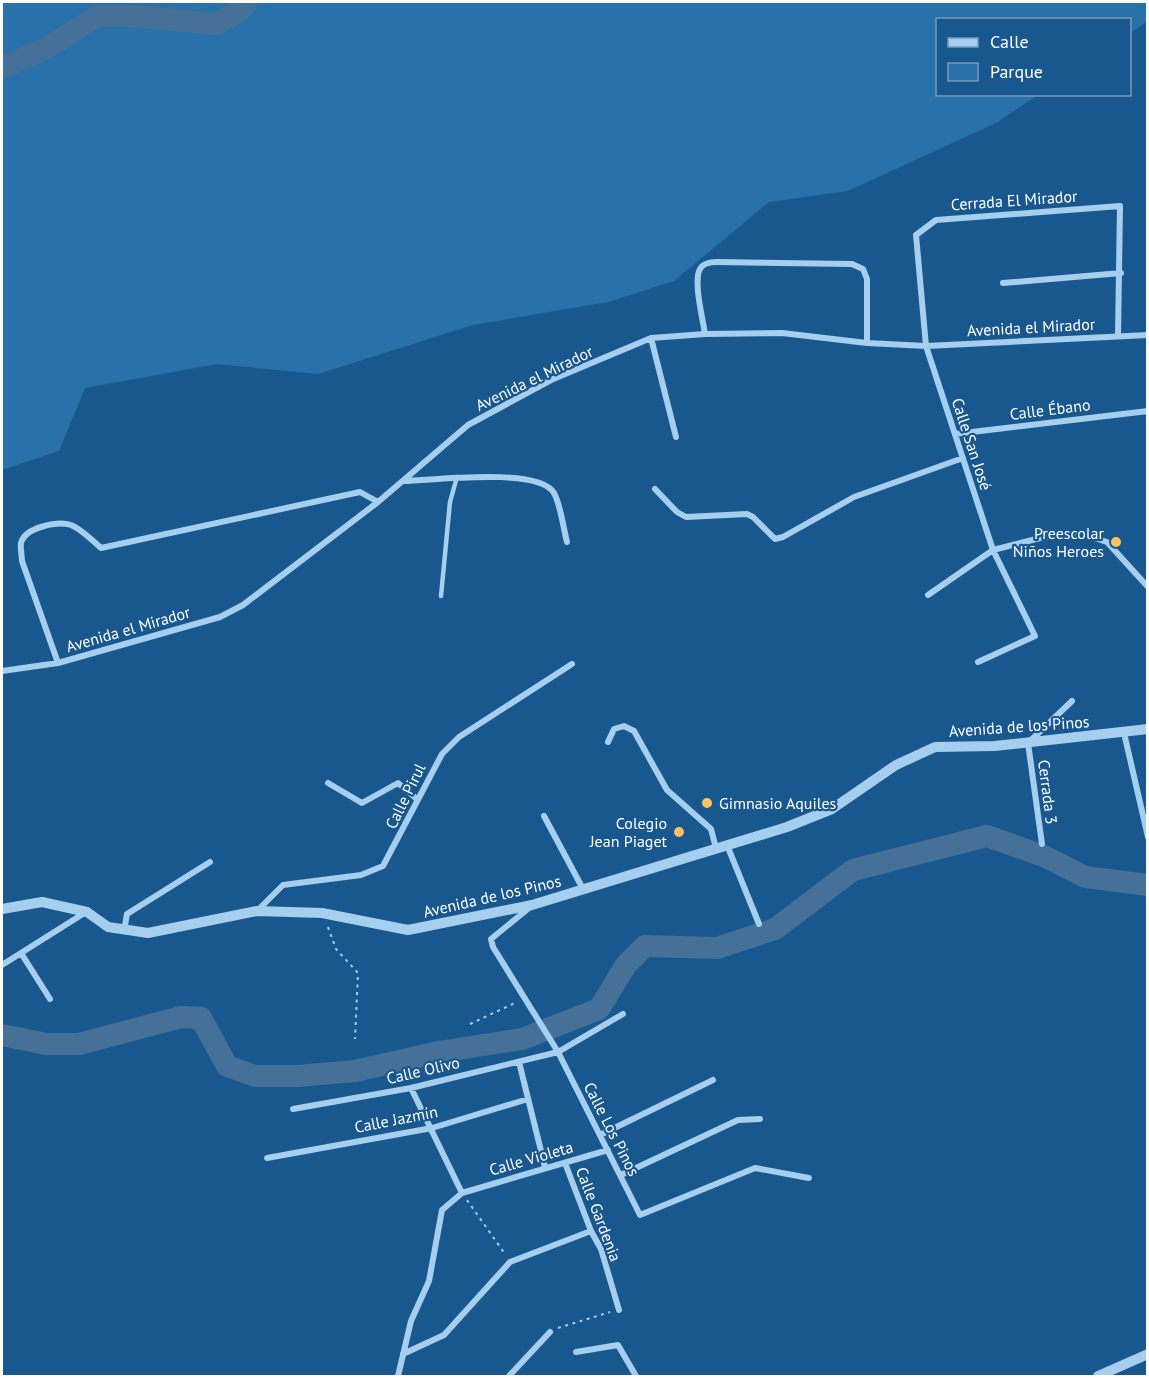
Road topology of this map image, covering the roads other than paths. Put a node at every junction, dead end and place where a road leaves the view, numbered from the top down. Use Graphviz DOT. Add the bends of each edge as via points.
graph roads {
  1 [pos="916,235"];
  2 [pos="1121,273"];
  3 [pos="1002,283"];
  4 [pos="705,334"];
  5 [pos="1148,335"];
  6 [pos="1118,336"];
  7 [pos="651,338"];
  8 [pos="867,343"];
  9 [pos="926,346"];
  10 [pos="1148,411"];
  11 [pos="955,434"];
  12 [pos="676,437"];
  13 [pos="963,458"];
  14 [pos="456,477"];
  15 [pos="404,480"];
  16 [pos="655,489"];
  17 [pos="378,502"];
  18 [pos="567,542"];
  19 [pos="993,550"];
  20 [pos="1148,587"];
  21 [pos="928,595"];
  22 [pos="441,596"];
  23 [pos="58,663"];
  24 [pos="978,663"];
  25 [pos="572,664"];
  26 [pos="2,670"];
  27 [pos="1072,701"];
  28 [pos="1148,729"];
  29 [pos="1124,733"];
  30 [pos="608,742"];
  31 [pos="1028,743"];
  32 [pos="328,783"];
  33 [pos="417,799"];
  34 [pos="544,816"];
  35 [pos="1148,837"];
  36 [pos="1042,844"];
  37 [pos="722,847"];
  38 [pos="210,862"];
  39 [pos="583,890"];
  40 [pos="532,905"];
  41 [pos="2,909"];
  42 [pos="257,911"];
  43 [pos="87,912"];
  44 [pos="759,924"];
  45 [pos="124,931"];
  46 [pos="21,953"];
  47 [pos="2,965"];
  48 [pos="50,999"];
  49 [pos="623,1014"];
  50 [pos="559,1054"];
  51 [pos="519,1062"];
  52 [pos="713,1080"];
  53 [pos="411,1088"];
  54 [pos="528,1099"];
  55 [pos="293,1109"];
  56 [pos="760,1119"];
  57 [pos="432,1128"];
  58 [pos="600,1135"];
  59 [pos="608,1150"];
  60 [pos="267,1158"];
  61 [pos="565,1163"];
  62 [pos="546,1167"];
  63 [pos="621,1175"];
  64 [pos="809,1178"];
  65 [pos="462,1193"];
  66 [pos="591,1231"];
  67 [pos="619,1310"];
  68 [pos="550,1332"];
  69 [pos="576,1352"];
  70 [pos="403,1354"];
  71 [pos="1148,1354"];
  72 [pos="398,1377"];
  73 [pos="509,1377"];
  74 [pos="636,1377"];
  75 [pos="1098,1377"];
  1 -- 2 [label="street, Cerrada El Mirador" via="936,220 1120,206"];
  1 -- 9 [label="street, Calle San José"];
  2 -- 3 [label="street"];
  2 -- 6 [label="street"];
  4 -- 7 [label="street, Avenida el Mirador"];
  4 -- 8 [label="street, Avenida el Mirador" via="782,333"];
  4 -- 8 [label="street" via="698,280 699,270 705,264 852,264 863,269 867,279"];
  5 -- 6 [label="street, Avenida el Mirador"];
  6 -- 9 [label="street, Avenida el Mirador"];
  7 -- 12 [label="street"];
  7 -- 15 [label="street, Avenida el Mirador" via="551,380 468,425"];
  8 -- 9 [label="street, Avenida el Mirador"];
  9 -- 11 [label="street, Calle San José"];
  10 -- 11 [label="street, Calle Ébano"];
  11 -- 13 [label="street, Calle San José"];
  13 -- 16 [label="street" via="854,496 775,539 747,514 687,517"];
  13 -- 19 [label="street, Calle San José"];
  14 -- 15 [label="street"];
  14 -- 18 [label="street" via="531,479 545,483 554,493"];
  14 -- 22 [label="lane"];
  15 -- 17 [label="street, Avenida el Mirador"];
  17 -- 23 [label="street, Avenida el Mirador" via="243,605"];
  17 -- 23 [label="street" via="360,492 101,548 73,526 59,524 31,531 21,544 22,561"];
  19 -- 20 [label="street" via="1052,535 1079,533 1107,543"];
  19 -- 21 [label="street"];
  19 -- 24 [label="street, Calle San José" via="1035,636"];
  23 -- 26 [label="street, Avenida el Mirador"];
  25 -- 33 [label="street, Calle Pirul" via="459,737 441,754"];
  27 -- 31 [label="street"];
  28 -- 29 [label="street, Avenida de los Pinos"];
  29 -- 31 [label="street, Avenida de los Pinos"];
  29 -- 35 [label="street"];
  30 -- 37 [label="street" via="614,729 624,726 634,731 667,790 711,829"];
  31 -- 36 [label="street, Cerrada 3"];
  31 -- 37 [label="street, Avenida de los Pinos" via="935,747 896,765 832,809"];
  32 -- 33 [label="street" via="362,803 398,783"];
  33 -- 42 [label="street, Calle Pirul" via="383,866 361,875 283,885"];
  34 -- 39 [label="street"];
  37 -- 39 [label="street, Avenida de los Pinos"];
  37 -- 44 [label="street"];
  38 -- 45 [label="street" via="127,914"];
  39 -- 40 [label="street, Avenida de los Pinos"];
  40 -- 42 [label="street, Avenida de los Pinos" via="408,930 322,913"];
  40 -- 50 [label="street, Calle Los Pinos" via="491,939 492,947"];
  41 -- 43 [label="street, Avenida de los Pinos" via="42,902"];
  42 -- 45 [label="street, Avenida de los Pinos" via="148,933"];
  43 -- 45 [label="street, Avenida de los Pinos" via="108,927"];
  43 -- 46 [label="street"];
  46 -- 47 [label="street"];
  46 -- 48 [label="street"];
  49 -- 50 [label="street, Calle Olivo"];
  50 -- 51 [label="street, Calle Olivo"];
  50 -- 58 [label="street, Calle Los Pinos"];
  51 -- 53 [label="street, Calle Olivo"];
  51 -- 54 [label="street"];
  52 -- 58 [label="street"];
  53 -- 55 [label="street, Calle Olivo"];
  53 -- 57 [label="street"];
  54 -- 57 [label="street, Calle Jazmín"];
  54 -- 62 [label="street"];
  56 -- 63 [label="street" via="738,1120"];
  57 -- 60 [label="street, Calle Jazmín"];
  57 -- 65 [label="street"];
  58 -- 59 [label="street, Calle Los Pinos"];
  59 -- 61 [label="street, Calle Violeta"];
  59 -- 63 [label="street, Calle Los Pinos"];
  61 -- 62 [label="street, Calle Violeta"];
  61 -- 66 [label="street, Calle Gardenia"];
  62 -- 65 [label="street, Calle Violeta"];
  63 -- 64 [label="street, Calle Los Pinos" via="640,1215 755,1168"];
  65 -- 70 [label="street" via="442,1210 429,1281 411,1321"];
  66 -- 67 [label="street, Calle Gardenia" via="601,1249"];
  66 -- 70 [label="street" via="510,1262 444,1335"];
  68 -- 73 [label="street"];
  69 -- 74 [label="street" via="618,1345"];
  70 -- 72 [label="street"];
  71 -- 75 [label="street"];
}
